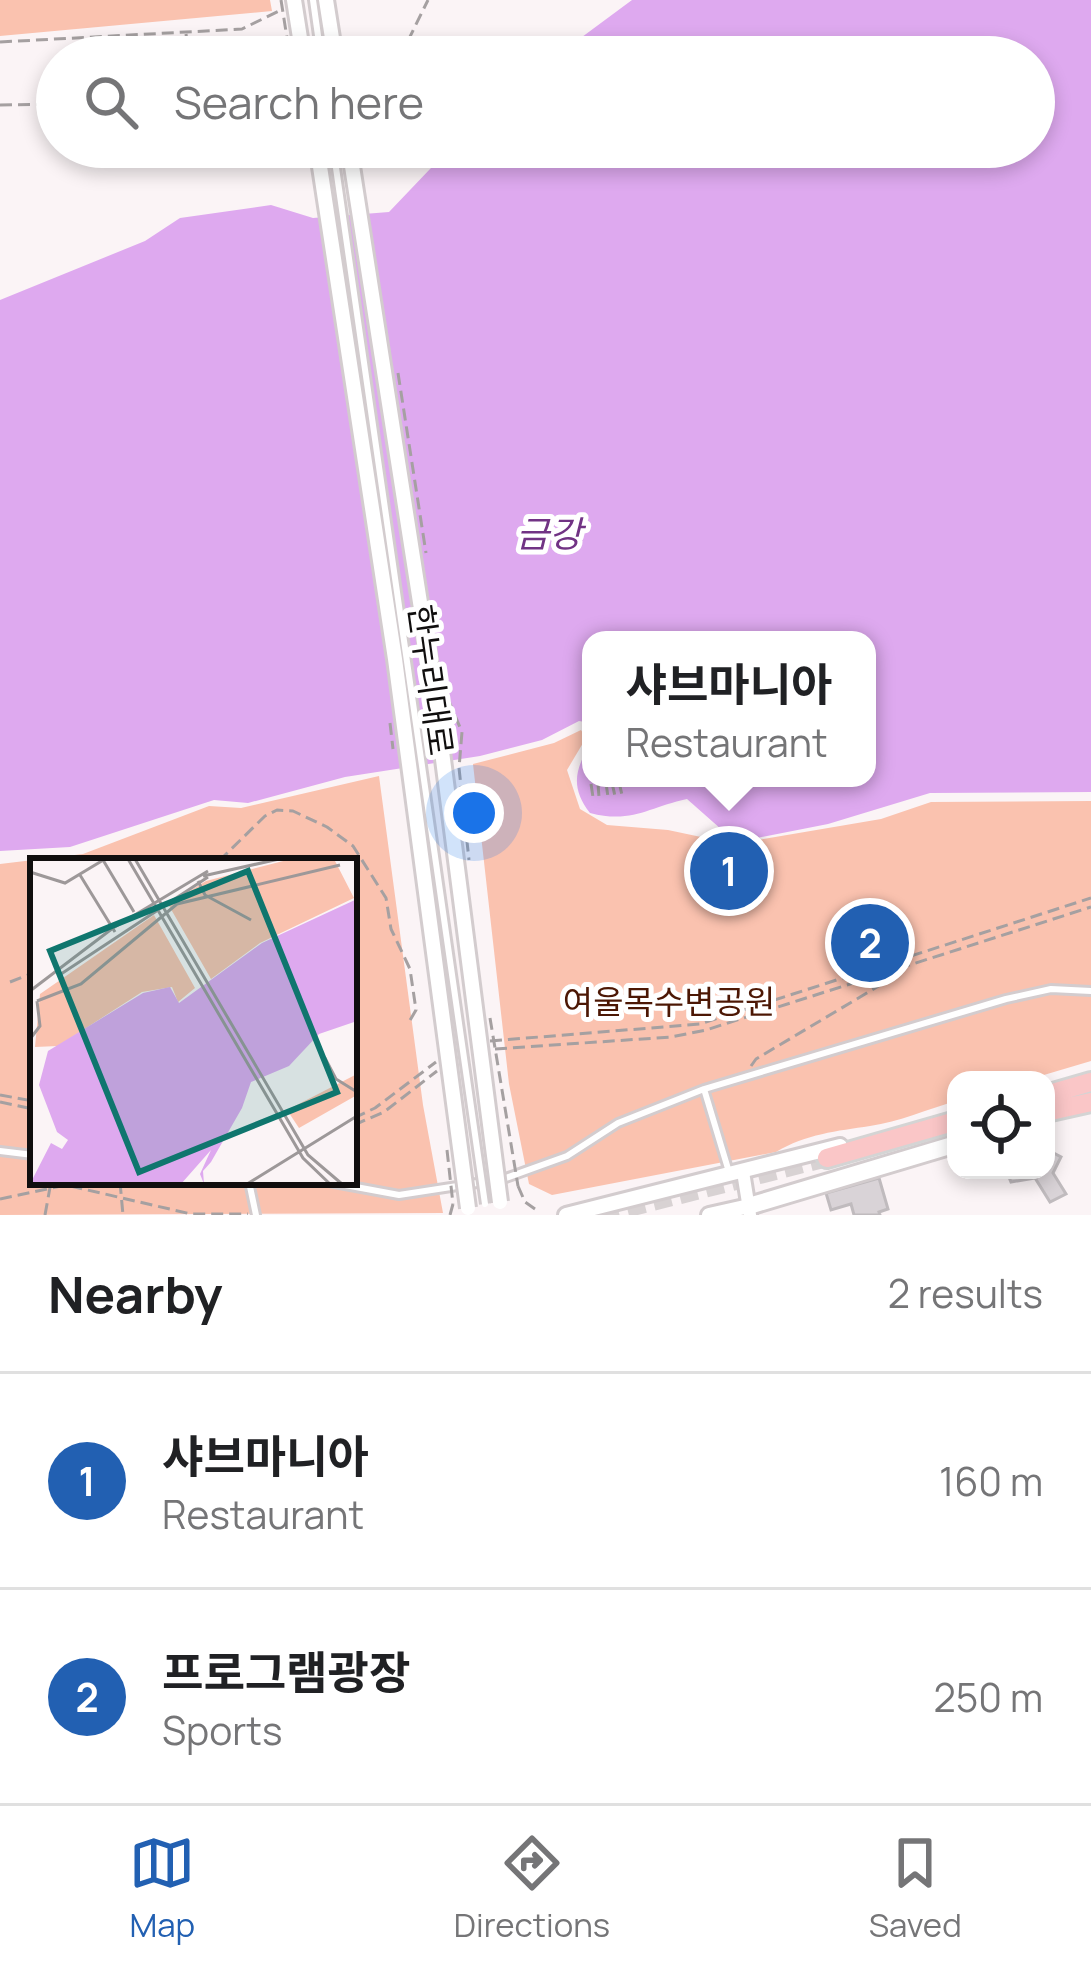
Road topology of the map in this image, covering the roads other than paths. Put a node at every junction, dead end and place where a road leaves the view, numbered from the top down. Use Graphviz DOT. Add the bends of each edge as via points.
graph roads {
  1 [pos="293,0"];
  2 [pos="313,0"];
  3 [pos="326,0"];
  4 [pos="299,36"];
  5 [pos="318,36"];
  6 [pos="332,36"];
  7 [pos="320,168"];
  8 [pos="337,168"];
  9 [pos="352,168"];
  10 [pos="1091,992"];
  11 [pos="1091,1082"];
  12 [pos="704,1089"];
  13 [pos="1055,1091"];
  14 [pos="1091,1102"];
  15 [pos="1055,1112"];
  16 [pos="947,1120"];
  17 [pos="947,1121"];
  18 [pos="947,1136"];
  19 [pos="947,1147"];
  20 [pos="0,1151"];
  21 [pos="30,1155"];
  22 [pos="736,1174"];
  23 [pos="250,1185"];
  24 [pos="339,1185"];
  25 [pos="495,1207"];
  26 [pos="463,1209"];
  27 [pos="750,1210"];
  28 [pos="256,1215"];
  29 [pos="486,1215"];
  30 [pos="568,1215"];
  31 [pos="709,1215"];
  1 -- 4 [label="street"];
  2 -- 5 [label="lane"];
  3 -- 6 [label="street"];
  7 -- 26 [label="street, 한누리대로, bridge" via="398,682"];
  8 -- 25 [label="lane, bridge"];
  9 -- 25 [label="street, 한누리대로, bridge" via="436,705"];
  10 -- 12 [label="lane" via="1051,989 1006,999"];
  11 -- 13 [label="main road"];
  12 -- 22 [label="lane"];
  12 -- 24 [label="lane" via="503,1179 399,1195"];
  14 -- 15 [label="main road"];
  16 -- 22 [label="street"];
  17 -- 18 [label="main road" via="828,1162"];
  19 -- 27 [label="main road"];
  20 -- 21 [label="lane"];
  22 -- 27 [label="street"];
  22 -- 30 [label="street"];
  23 -- 28 [label="lane"];
  25 -- 29 [label="lane"];
  27 -- 31 [label="street"];
}
